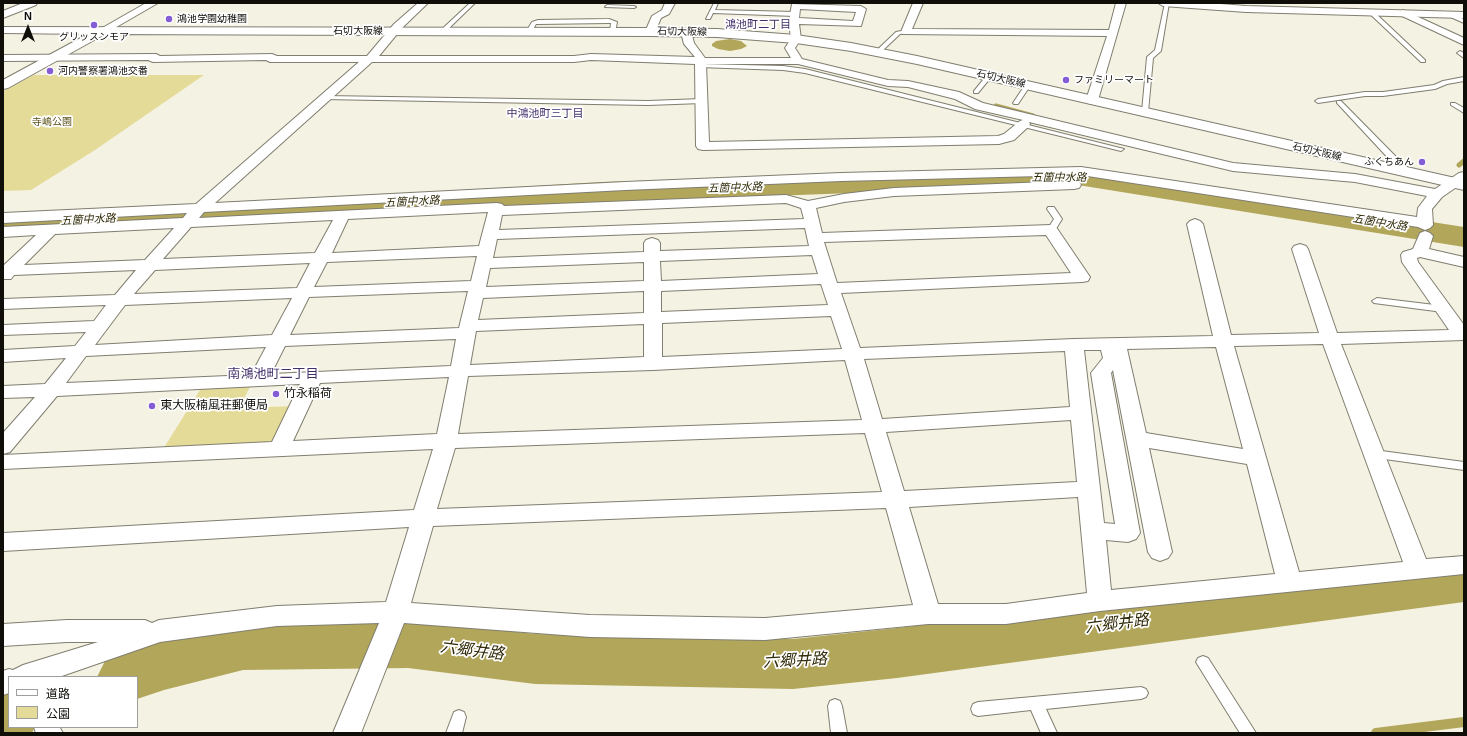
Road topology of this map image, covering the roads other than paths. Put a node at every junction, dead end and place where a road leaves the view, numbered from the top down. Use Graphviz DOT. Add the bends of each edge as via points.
graph roads {
  1 [pos="32,3"];
  2 [pos="153,3"];
  3 [pos="423,3"];
  4 [pos="473,3"];
  5 [pos="670,3"];
  6 [pos="716,3"];
  7 [pos="918,3"];
  8 [pos="1121,3"];
  9 [pos="1163,3"];
  10 [pos="1168,3"];
  11 [pos="609,4"];
  12 [pos="634,7"];
  13 [pos="712,11"];
  14 [pos="795,11"];
  15 [pos="602,12"];
  16 [pos="1371,12"];
  17 [pos="5,13"];
  18 [pos="1403,13"];
  19 [pos="1448,14"];
  20 [pos="1464,15"];
  21 [pos="539,18"];
  22 [pos="708,18"];
  23 [pos="1464,21"];
  24 [pos="532,27"];
  25 [pos="4,31"];
  26 [pos="102,31"];
  27 [pos="443,31"];
  28 [pos="394,32"];
  29 [pos="650,32"];
  30 [pos="686,32"];
  31 [pos="906,32"];
  32 [pos="1113,33"];
  33 [pos="796,39"];
  34 [pos="1464,42"];
  35 [pos="878,52"];
  36 [pos="3,58"];
  37 [pos="370,58"];
  38 [pos="48,61"];
  39 [pos="798,61"];
  40 [pos="1423,61"];
  41 [pos="3,63"];
  42 [pos="700,63"];
  43 [pos="989,76"];
  44 [pos="1464,80"];
  45 [pos="3,85"];
  46 [pos="1027,86"];
  47 [pos="976,92"];
  48 [pos="325,98"];
  49 [pos="1092,100"];
  50 [pos="702,101"];
  51 [pos="1318,101"];
  52 [pos="1339,102"];
  53 [pos="1016,103"];
  54 [pos="1453,104"];
  55 [pos="1464,111"];
  56 [pos="1146,112"];
  57 [pos="1024,124"];
  58 [pos="1121,149"];
  59 [pos="1406,172"];
  60 [pos="943,174"];
  61 [pos="1460,181"];
  62 [pos="1074,185"];
  63 [pos="950,190"];
  64 [pos="1437,194"];
  65 [pos="652,204"];
  66 [pos="808,205"];
  67 [pos="199,208"];
  68 [pos="1051,209"];
  69 [pos="496,211"];
  70 [pos="343,215"];
  71 [pos="3,218"];
  72 [pos="186,223"];
  73 [pos="1195,224"];
  74 [pos="51,229"];
  75 [pos="652,229"];
  76 [pos="1051,230"];
  77 [pos="3,232"];
  78 [pos="1424,234"];
  79 [pos="490,235"];
  80 [pos="815,237"];
  81 [pos="1300,249"];
  82 [pos="652,256"];
  83 [pos="484,257"];
  84 [pos="322,258"];
  85 [pos="1464,262"];
  86 [pos="149,265"];
  87 [pos="5,273"];
  88 [pos="830,283"];
  89 [pos="652,286"];
  90 [pos="476,290"];
  91 [pos="303,293"];
  92 [pos="120,299"];
  93 [pos="1377,301"];
  94 [pos="3,304"];
  95 [pos="1443,309"];
  96 [pos="839,310"];
  97 [pos="651,319"];
  98 [pos="99,326"];
  99 [pos="467,329"];
  100 [pos="3,330"];
  101 [pos="1463,335"];
  102 [pos="1330,339"];
  103 [pos="278,341"];
  104 [pos="1224,342"];
  105 [pos="1074,345"];
  106 [pos="1114,345"];
  107 [pos="80,352"];
  108 [pos="853,354"];
  109 [pos="3,356"];
  110 [pos="653,364"];
  111 [pos="458,371"];
  112 [pos="313,378"];
  113 [pos="258,380"];
  114 [pos="51,390"];
  115 [pos="3,392"];
  116 [pos="1081,413"];
  117 [pos="873,426"];
  118 [pos="1137,439"];
  119 [pos="446,441"];
  120 [pos="3,447"];
  121 [pos="279,449"];
  122 [pos="1374,454"];
  123 [pos="1256,458"];
  124 [pos="3,462"];
  125 [pos="1464,466"];
  126 [pos="1088,489"];
  127 [pos="895,500"];
  128 [pos="424,518"];
  129 [pos="1093,531"];
  130 [pos="3,542"];
  131 [pos="1160,552"];
  132 [pos="1464,565"];
  133 [pos="1418,570"];
  134 [pos="1290,583"];
  135 [pos="1100,601"];
  136 [pos="928,614"];
  137 [pos="394,618"];
  138 [pos="159,631"];
  139 [pos="3,635"];
  140 [pos="1203,662"];
  141 [pos="25,676"];
  142 [pos="1141,693"];
  143 [pos="1036,704"];
  144 [pos="835,706"];
  145 [pos="978,709"];
  146 [pos="459,717"];
  147 [pos="347,733"];
  148 [pos="454,733"];
  149 [pos="839,733"];
  150 [pos="1049,733"];
  151 [pos="1248,733"];
  1 -- 17 [label="main road"];
  2 -- 26 [label="street"];
  3 -- 28 [label="street"];
  4 -- 27 [label="lane"];
  5 -- 29 [label="street" via="666,12 657,16"];
  6 -- 13 [label="lane"];
  7 -- 31 [label="street"];
  8 -- 32 [label="street"];
  9 -- 10 [label="main road"];
  10 -- 16 [label="main road" via="1246,9"];
  10 -- 56 [label="lane" via="1158,51 1150,57"];
  11 -- 12 [label="lane"];
  11 -- 15 [label="lane"];
  13 -- 14 [label="lane"];
  13 -- 22 [label="lane"];
  14 -- 14 [label="street" via="861,9 857,24"];
  14 -- 33 [label="street"];
  16 -- 18 [label="main road"];
  16 -- 40 [label="lane"];
  18 -- 19 [label="main road"];
  18 -- 34 [label="street"];
  19 -- 20 [label="main road"];
  19 -- 23 [label="lane"];
  21 -- 24 [label="lane"];
  24 -- 27 [label="main road, 石切大阪線"];
  24 -- 29 [label="main road, 石切大阪線"];
  25 -- 26 [label="main road, 石切大阪線"];
  26 -- 28 [label="main road, 石切大阪線"];
  26 -- 38 [label="main road"];
  27 -- 28 [label="main road, 石切大阪線"];
  28 -- 37 [label="street"];
  29 -- 30 [label="main road, 石切大阪線"];
  30 -- 33 [label="main road, 石切大阪線"];
  30 -- 42 [label="street" via="689,44 700,56"];
  31 -- 32 [label="street"];
  31 -- 35 [label="lane" via="898,33"];
  32 -- 49 [label="street"];
  33 -- 35 [label="main road, 石切大阪線"];
  33 -- 39 [label="street" via="790,48"];
  35 -- 43 [label="main road, 石切大阪線"];
  36 -- 38 [label="street"];
  37 -- 38 [label="street" via="113,57"];
  37 -- 42 [label="street" via="613,57"];
  37 -- 48 [label="street"];
  38 -- 41 [label="street"];
  38 -- 45 [label="main road"];
  39 -- 42 [label="street"];
  39 -- 64 [label="street" via="888,83 908,84 959,96 979,106 1233,167 1356,178"];
  42 -- 50 [label="street"];
  42 -- 57 [label="lane" via="805,71"];
  43 -- 46 [label="main road, 石切大阪線"];
  43 -- 47 [label="lane"];
  44 -- 51 [label="lane" via="1445,82 1435,87"];
  46 -- 49 [label="main road, 石切大阪線"];
  46 -- 53 [label="lane"];
  48 -- 50 [label="lane"];
  48 -- 67 [label="street"];
  49 -- 56 [label="main road, 石切大阪線"];
  50 -- 57 [label="street" via="703,146 999,140 1008,137"];
  52 -- 59 [label="lane"];
  54 -- 55 [label="lane"];
  56 -- 59 [label="main road, 石切大阪線"];
  57 -- 58 [label="lane"];
  59 -- 61 [label="main road, 石切大阪線"];
  60 -- 63 [label="street"];
  60 -- 67 [label="street" via="625,186"];
  60 -- 78 [label="street" via="1081,171"];
  61 -- 64 [label="street"];
  62 -- 63 [label="street"];
  63 -- 66 [label="street" via="894,192"];
  64 -- 78 [label="street" via="1425,208"];
  65 -- 66 [label="street" via="786,199"];
  65 -- 69 [label="street"];
  65 -- 75 [label="street"];
  66 -- 80 [label="street"];
  67 -- 71 [label="street"];
  67 -- 72 [label="street"];
  68 -- 76 [label="lane" via="1058,219"];
  69 -- 70 [label="street" via="497,207"];
  69 -- 79 [label="street"];
  70 -- 72 [label="street"];
  70 -- 84 [label="street"];
  72 -- 74 [label="street"];
  72 -- 86 [label="street"];
  73 -- 104 [label="street"];
  74 -- 77 [label="street"];
  74 -- 87 [label="street"];
  75 -- 79 [label="street"];
  75 -- 80 [label="street"];
  75 -- 82 [label="street"];
  76 -- 80 [label="street"];
  76 -- 88 [label="street" via="1082,277"];
  78 -- 85 [label="street"];
  78 -- 95 [label="street" via="1409,255 1410,262"];
  79 -- 83 [label="street"];
  80 -- 82 [label="street"];
  80 -- 88 [label="street"];
  81 -- 102 [label="street"];
  82 -- 83 [label="street"];
  82 -- 89 [label="street"];
  83 -- 84 [label="street"];
  83 -- 90 [label="street"];
  84 -- 86 [label="street"];
  84 -- 91 [label="street"];
  86 -- 87 [label="street"];
  86 -- 92 [label="street"];
  88 -- 89 [label="street"];
  88 -- 96 [label="street"];
  89 -- 90 [label="street"];
  89 -- 97 [label="street"];
  90 -- 91 [label="street"];
  90 -- 99 [label="street"];
  91 -- 92 [label="street"];
  91 -- 103 [label="street"];
  92 -- 94 [label="street"];
  92 -- 98 [label="street"];
  93 -- 95 [label="lane"];
  95 -- 101 [label="street"];
  96 -- 97 [label="street"];
  96 -- 108 [label="street"];
  97 -- 99 [label="street"];
  97 -- 110 [label="street"];
  98 -- 100 [label="street"];
  98 -- 107 [label="street"];
  99 -- 103 [label="street"];
  99 -- 111 [label="street"];
  101 -- 102 [label="street"];
  102 -- 104 [label="street"];
  102 -- 122 [label="street"];
  103 -- 107 [label="street"];
  103 -- 113 [label="street"];
  104 -- 106 [label="street"];
  104 -- 123 [label="street"];
  105 -- 106 [label="street"];
  105 -- 108 [label="street"];
  105 -- 116 [label="street"];
  106 -- 118 [label="street"];
  106 -- 129 [label="street" via="1112,358 1100,373 1128,534"];
  107 -- 109 [label="street"];
  107 -- 114 [label="street"];
  108 -- 110 [label="street"];
  108 -- 117 [label="street"];
  110 -- 111 [label="street"];
  111 -- 112 [label="street"];
  111 -- 119 [label="street"];
  112 -- 113 [label="street"];
  112 -- 121 [label="street"];
  113 -- 114 [label="street"];
  114 -- 115 [label="street"];
  114 -- 120 [label="street"];
  116 -- 117 [label="street"];
  116 -- 126 [label="street"];
  117 -- 119 [label="street"];
  117 -- 127 [label="street"];
  118 -- 123 [label="street"];
  118 -- 131 [label="street"];
  119 -- 121 [label="street"];
  119 -- 128 [label="street"];
  121 -- 124 [label="street"];
  122 -- 125 [label="lane"];
  122 -- 133 [label="street"];
  123 -- 134 [label="street"];
  126 -- 127 [label="street"];
  126 -- 129 [label="street"];
  127 -- 128 [label="street"];
  127 -- 136 [label="street"];
  128 -- 130 [label="street"];
  128 -- 137 [label="street"];
  129 -- 135 [label="street"];
  132 -- 133 [label="street"];
  133 -- 134 [label="street"];
  134 -- 135 [label="street"];
  135 -- 136 [label="street" via="1006,614"];
  136 -- 137 [label="street" via="765,629 590,626"];
  137 -- 138 [label="street" via="277,616"];
  137 -- 147 [label="street"];
  138 -- 139 [label="street" via="67,631"];
  138 -- 141 [label="street"];
  140 -- 151 [label="lane"];
  142 -- 143 [label="lane"];
  143 -- 145 [label="lane"];
  143 -- 150 [label="lane"];
  144 -- 149 [label="lane"];
  146 -- 148 [label="lane"];
}
